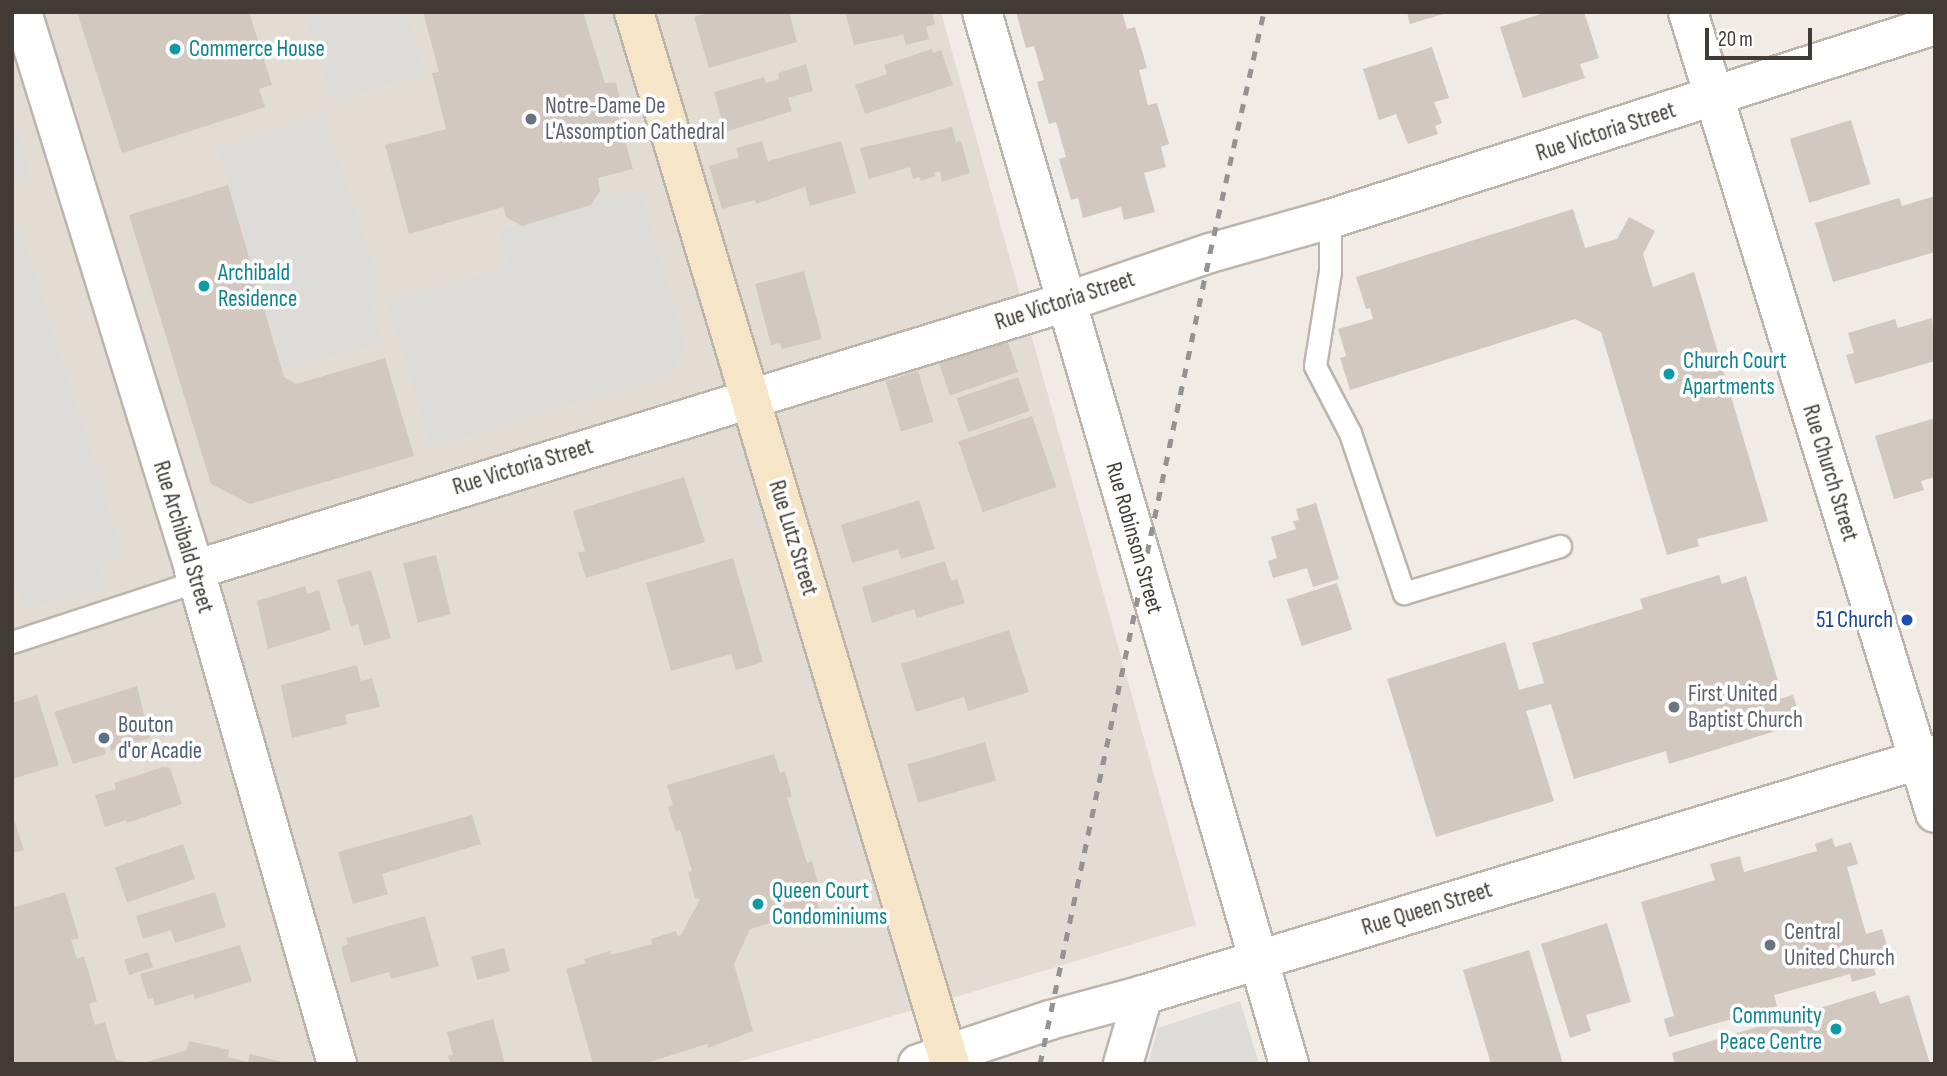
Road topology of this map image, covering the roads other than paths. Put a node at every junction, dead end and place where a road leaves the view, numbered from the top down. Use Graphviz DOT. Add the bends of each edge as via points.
graph roads {
  1 [pos="22,12"];
  2 [pos="634,12"];
  3 [pos="982,12"];
  4 [pos="1688,12"];
  5 [pos="1935,24"];
  6 [pos="1713,98"];
  7 [pos="1331,219"];
  8 [pos="1066,302"];
  9 [pos="751,397"];
  10 [pos="1560,546"];
  11 [pos="196,576"];
  12 [pos="12,642"];
  13 [pos="1927,757"];
  14 [pos="1935,814"];
  15 [pos="1259,960"];
  16 [pos="1143,995"];
  17 [pos="939,1061"];
  18 [pos="337,1064"];
  19 [pos="1123,1064"];
  20 [pos="1289,1064"];
  1 -- 11 [label="street, Rue Archibald Street"];
  2 -- 9 [label="street, Rue Lutz Street"];
  3 -- 8 [label="street, Rue Robinson Street"];
  4 -- 6 [label="street, Rue Church Street"];
  5 -- 6 [label="street, Rue Victoria Street"];
  6 -- 7 [label="street, Rue Victoria Street"];
  6 -- 13 [label="street, Rue Church Street"];
  7 -- 8 [label="street, Rue Victoria Street" via="1210,253"];
  7 -- 10 [label="lane" via="1331,271 1315,366 1350,433 1404,593"];
  8 -- 9 [label="street, Rue Victoria Street"];
  8 -- 15 [label="street, Rue Robinson Street"];
  9 -- 11 [label="street, Rue Victoria Street"];
  9 -- 17 [label="street, Rue Lutz Street"];
  11 -- 12 [label="lane"];
  11 -- 18 [label="street, Rue Archibald Street"];
  13 -- 14 [label="street, Rue Church Street"];
  13 -- 15 [label="street, Rue Queen Street"];
  15 -- 16 [label="street, Rue Queen Street"];
  15 -- 20 [label="street, Rue Robinson Street"];
  16 -- 17 [label="street, Rue Queen Street" via="1050,1020"];
  16 -- 19 [label="street"];
}
